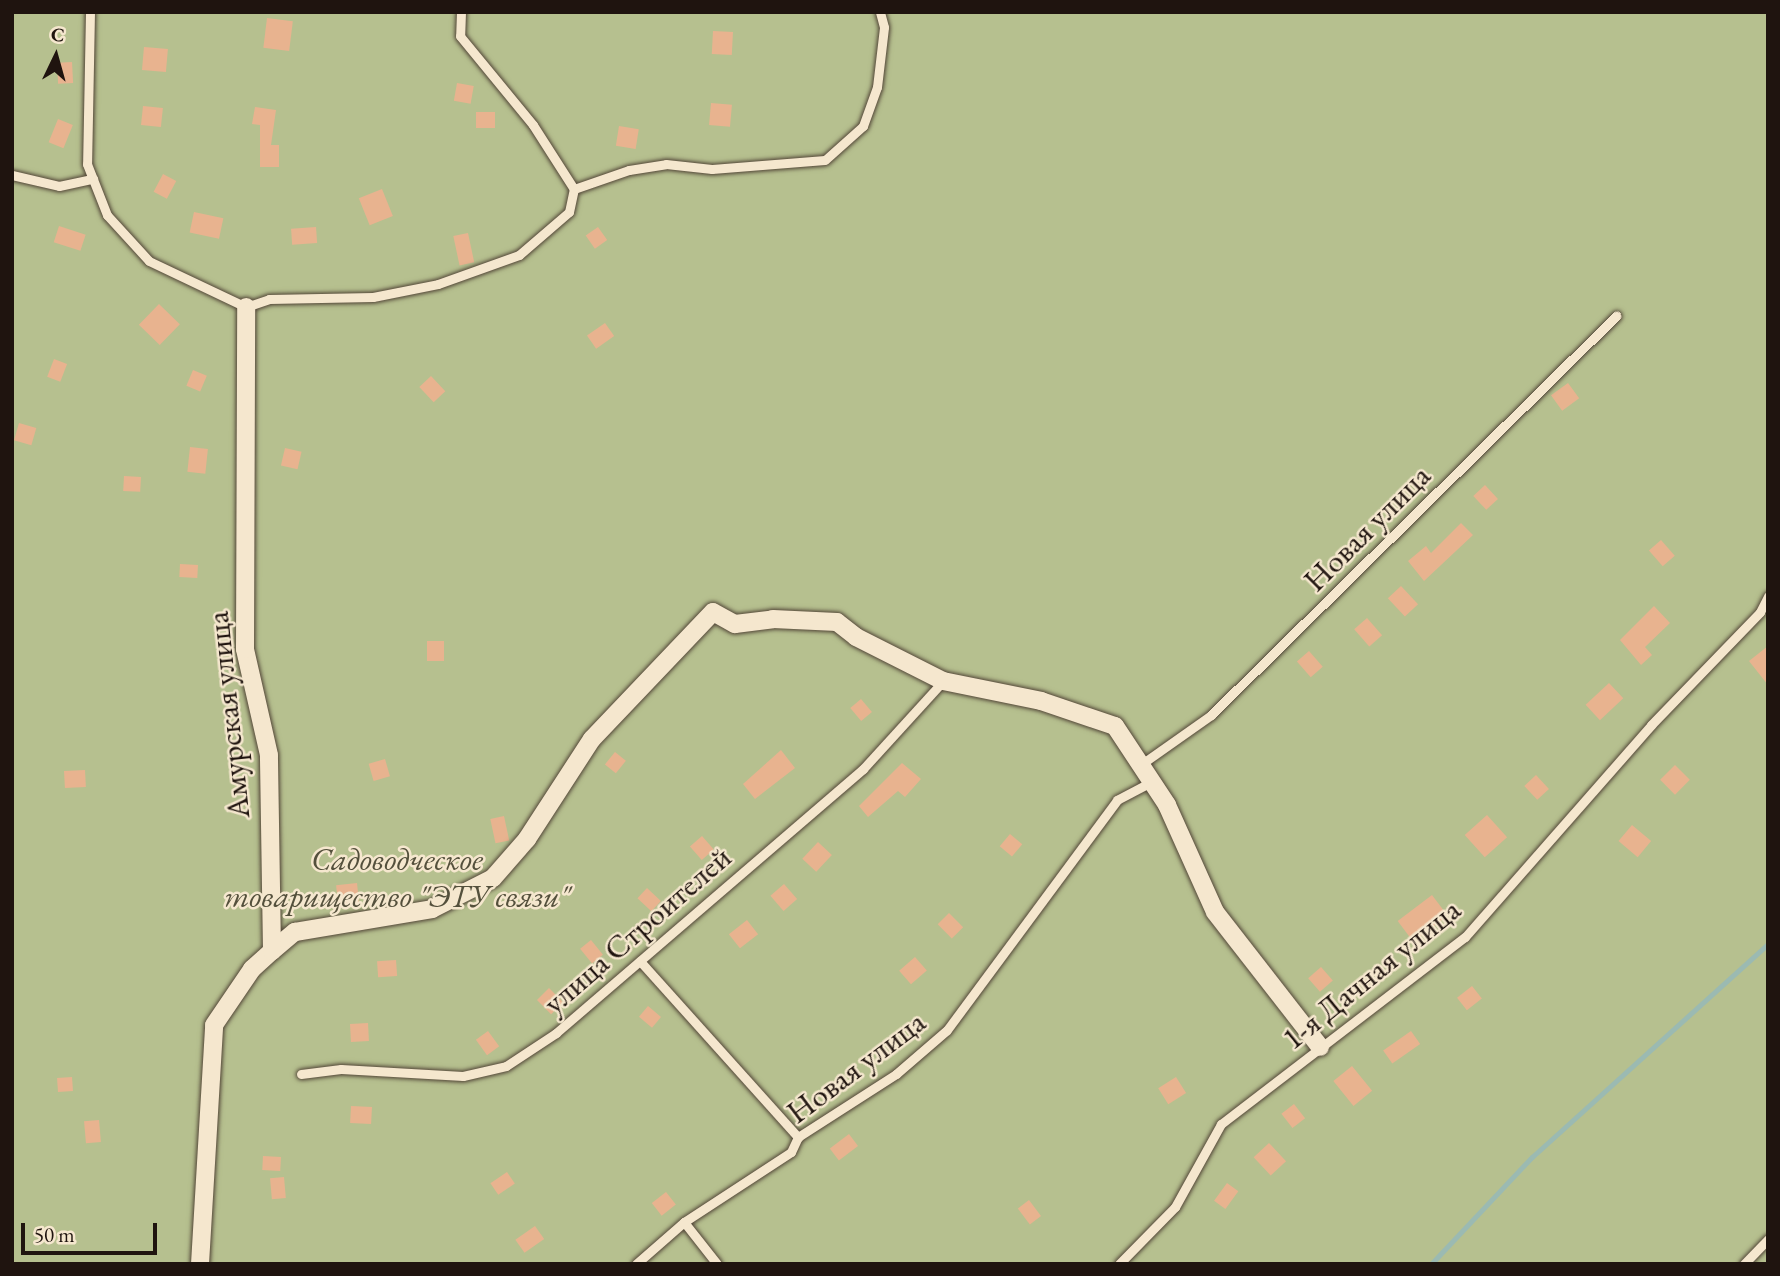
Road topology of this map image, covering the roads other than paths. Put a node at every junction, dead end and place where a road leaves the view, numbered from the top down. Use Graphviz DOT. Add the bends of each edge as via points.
graph roads {
  1 [pos="90,12"];
  2 [pos="461,12"];
  3 [pos="880,12"];
  4 [pos="12,175"];
  5 [pos="93,179"];
  6 [pos="574,189"];
  7 [pos="246,307"];
  8 [pos="1616,316"];
  9 [pos="1768,596"];
  10 [pos="943,681"];
  11 [pos="1143,763"];
  12 [pos="1153,780"];
  13 [pos="272,951"];
  14 [pos="640,961"];
  15 [pos="1320,1046"];
  16 [pos="301,1074"];
  17 [pos="798,1137"];
  18 [pos="684,1222"];
  19 [pos="1768,1239"];
  20 [pos="200,1264"];
  21 [pos="636,1264"];
  22 [pos="717,1264"];
  23 [pos="1119,1264"];
  24 [pos="1744,1264"];
  1 -- 5 [label="lane" via="87,164"];
  2 -- 6 [label="lane" via="460,36 533,125"];
  3 -- 6 [label="lane" via="884,27 877,87 863,126 825,160 712,169 666,164 629,170"];
  4 -- 5 [label="lane" via="59,187"];
  5 -- 7 [label="lane" via="107,215 149,261"];
  6 -- 7 [label="lane" via="569,212 519,255 450,280 373,297 269,299"];
  7 -- 13 [label="street, Амурская улица" via="245,649 269,755"];
  8 -- 11 [label="lane, Новая улица" via="1211,715"];
  9 -- 15 [label="lane, 1-я Дачная улица" via="1760,612 1651,725 1465,937"];
  10 -- 11 [label="street" via="1095,716 1115,726"];
  10 -- 13 [label="street" via="836,622 773,619 735,624 713,612 592,739 527,839 493,878 432,909 295,932"];
  10 -- 14 [label="lane, улица Строителей" via="863,769"];
  11 -- 12 [label="street"];
  12 -- 15 [label="street" via="1215,912"];
  12 -- 17 [label="lane, Новая улица" via="1117,800 947,1030 895,1074"];
  13 -- 20 [label="street" via="252,969 215,1025"];
  14 -- 16 [label="lane, улица Строителей" via="556,1033 506,1066 463,1076 341,1069"];
  14 -- 17 [label="lane"];
  15 -- 23 [label="lane, 1-я Дачная улица" via="1221,1124 1175,1207"];
  17 -- 18 [label="lane, Новая улица" via="791,1152"];
  18 -- 21 [label="lane, Новая улица"];
  18 -- 22 [label="lane"];
  19 -- 24 [label="lane"];
}
